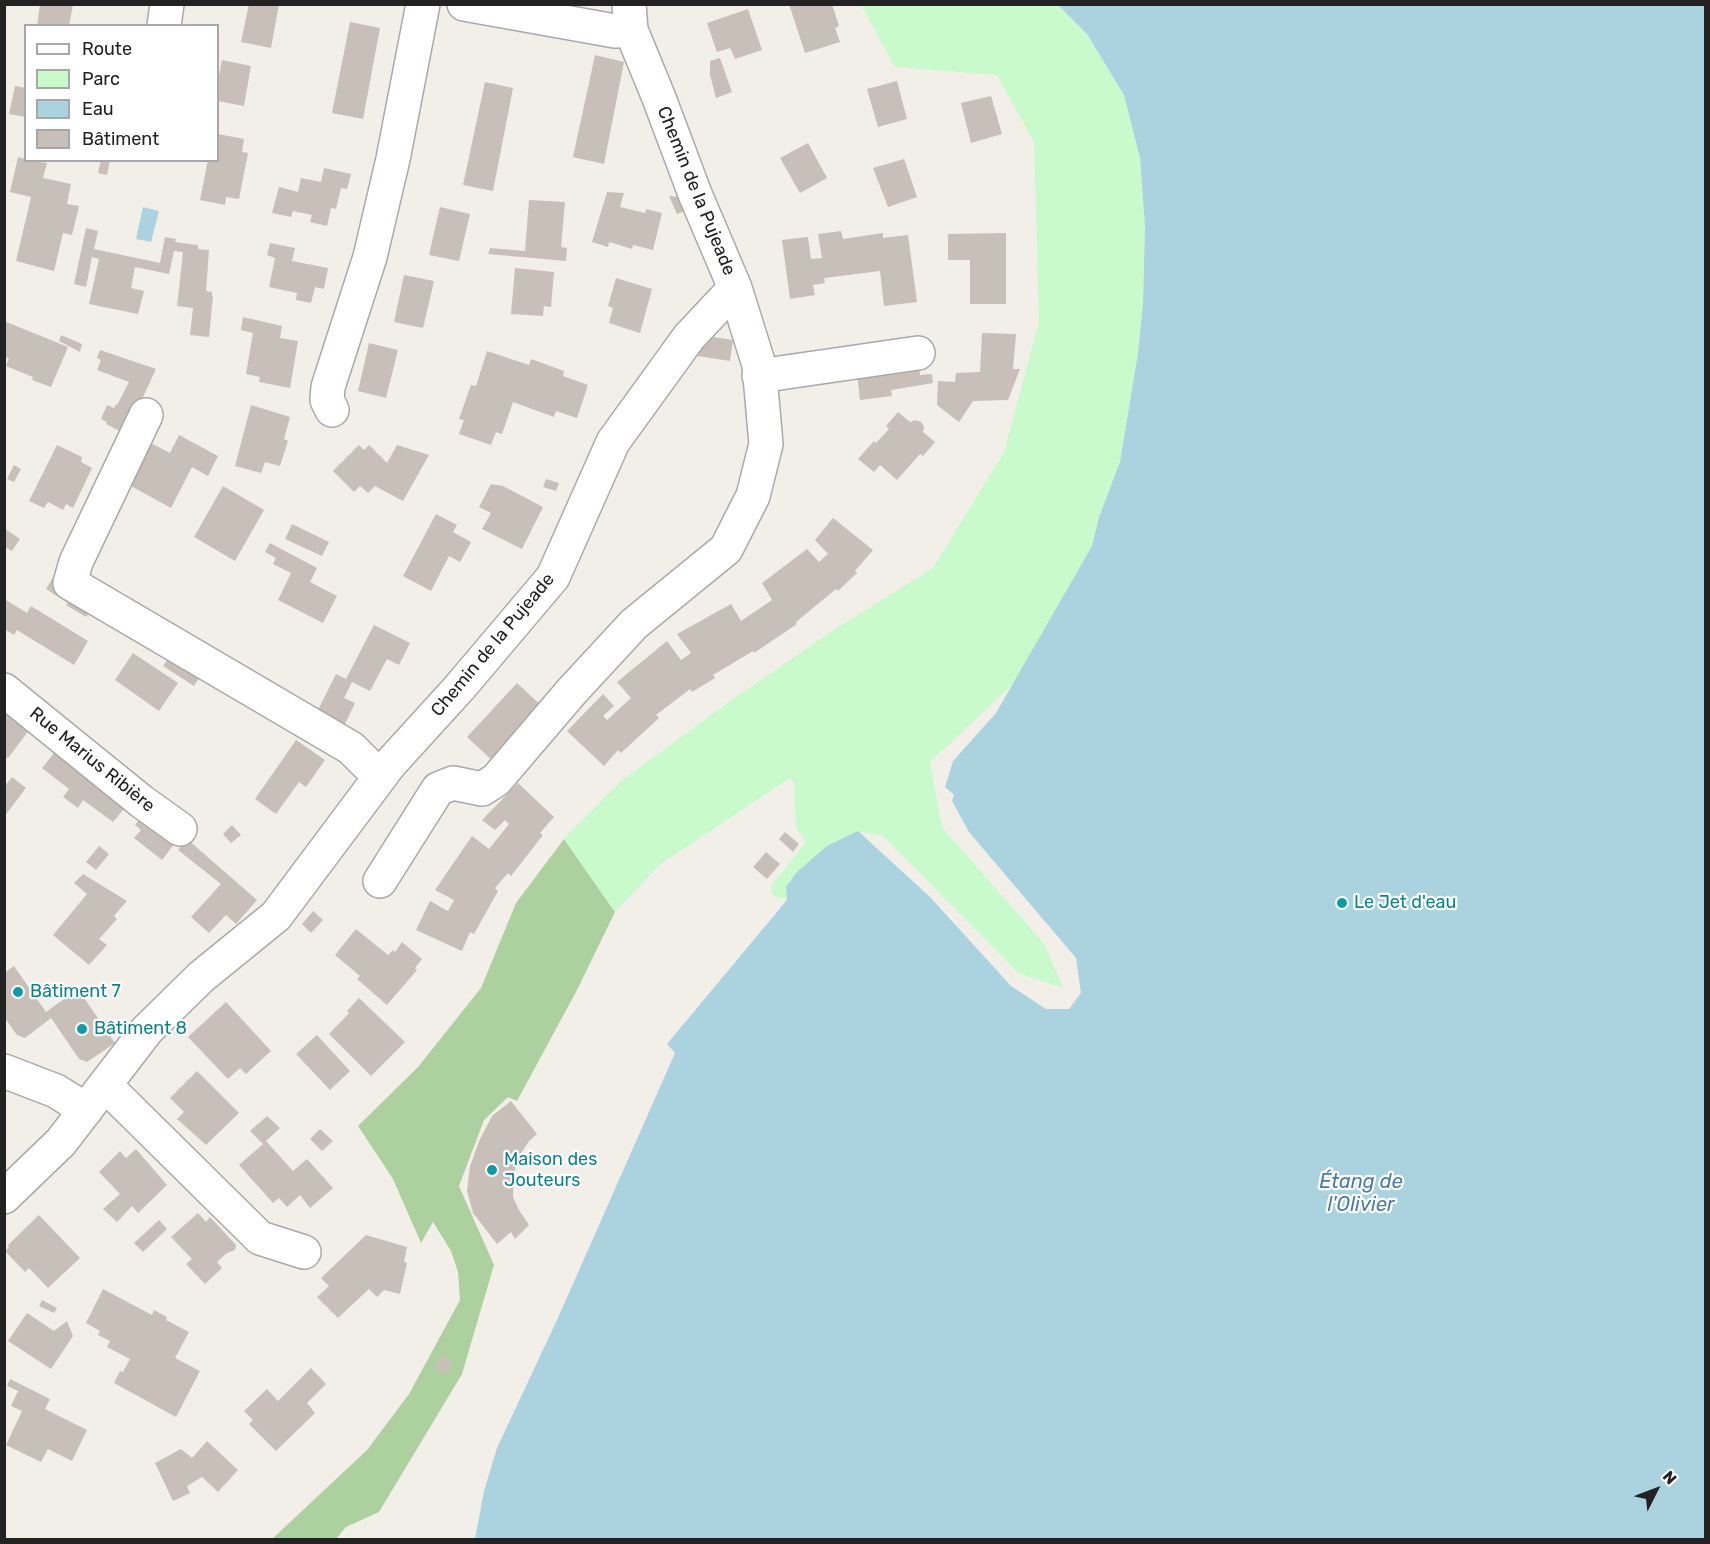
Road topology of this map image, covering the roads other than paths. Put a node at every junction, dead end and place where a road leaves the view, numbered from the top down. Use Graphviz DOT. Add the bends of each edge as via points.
graph roads {
  1 [pos="167,4"];
  2 [pos="423,4"];
  3 [pos="464,4"];
  4 [pos="630,17"];
  5 [pos="164,24"];
  6 [pos="735,288"];
  7 [pos="918,353"];
  8 [pos="759,376"];
  9 [pos="332,410"];
  10 [pos="146,415"];
  11 [pos="4,690"];
  12 [pos="380,777"];
  13 [pos="180,829"];
  14 [pos="380,880"];
  15 [pos="4,1071"];
  16 [pos="95,1097"];
  17 [pos="4,1197"];
  18 [pos="304,1252"];
  1 -- 5 [label="street"];
  2 -- 9 [label="street" via="370,257 328,387 327,400"];
  3 -- 4 [label="street" via="615,31"];
  4 -- 6 [label="street, Chemin de la Pujeade" via="695,194"];
  6 -- 8 [label="street"];
  6 -- 12 [label="street, Chemin de la Pujeade" via="689,337 613,442 553,577"];
  7 -- 8 [label="street"];
  8 -- 14 [label="street" via="766,444 753,496 726,549 634,624 496,780 482,789 453,783 438,789"];
  10 -- 12 [label="street" via="70,583 351,748"];
  11 -- 13 [label="street, Rue Marius Ribière"];
  12 -- 16 [label="street, Chemin de la Pujeade" via="276,916 193,984 147,1030"];
  15 -- 16 [label="street" via="56,1091"];
  16 -- 17 [label="street, Chemin de la Pujeade" via="61,1142"];
  16 -- 18 [label="street" via="260,1238"];
}
